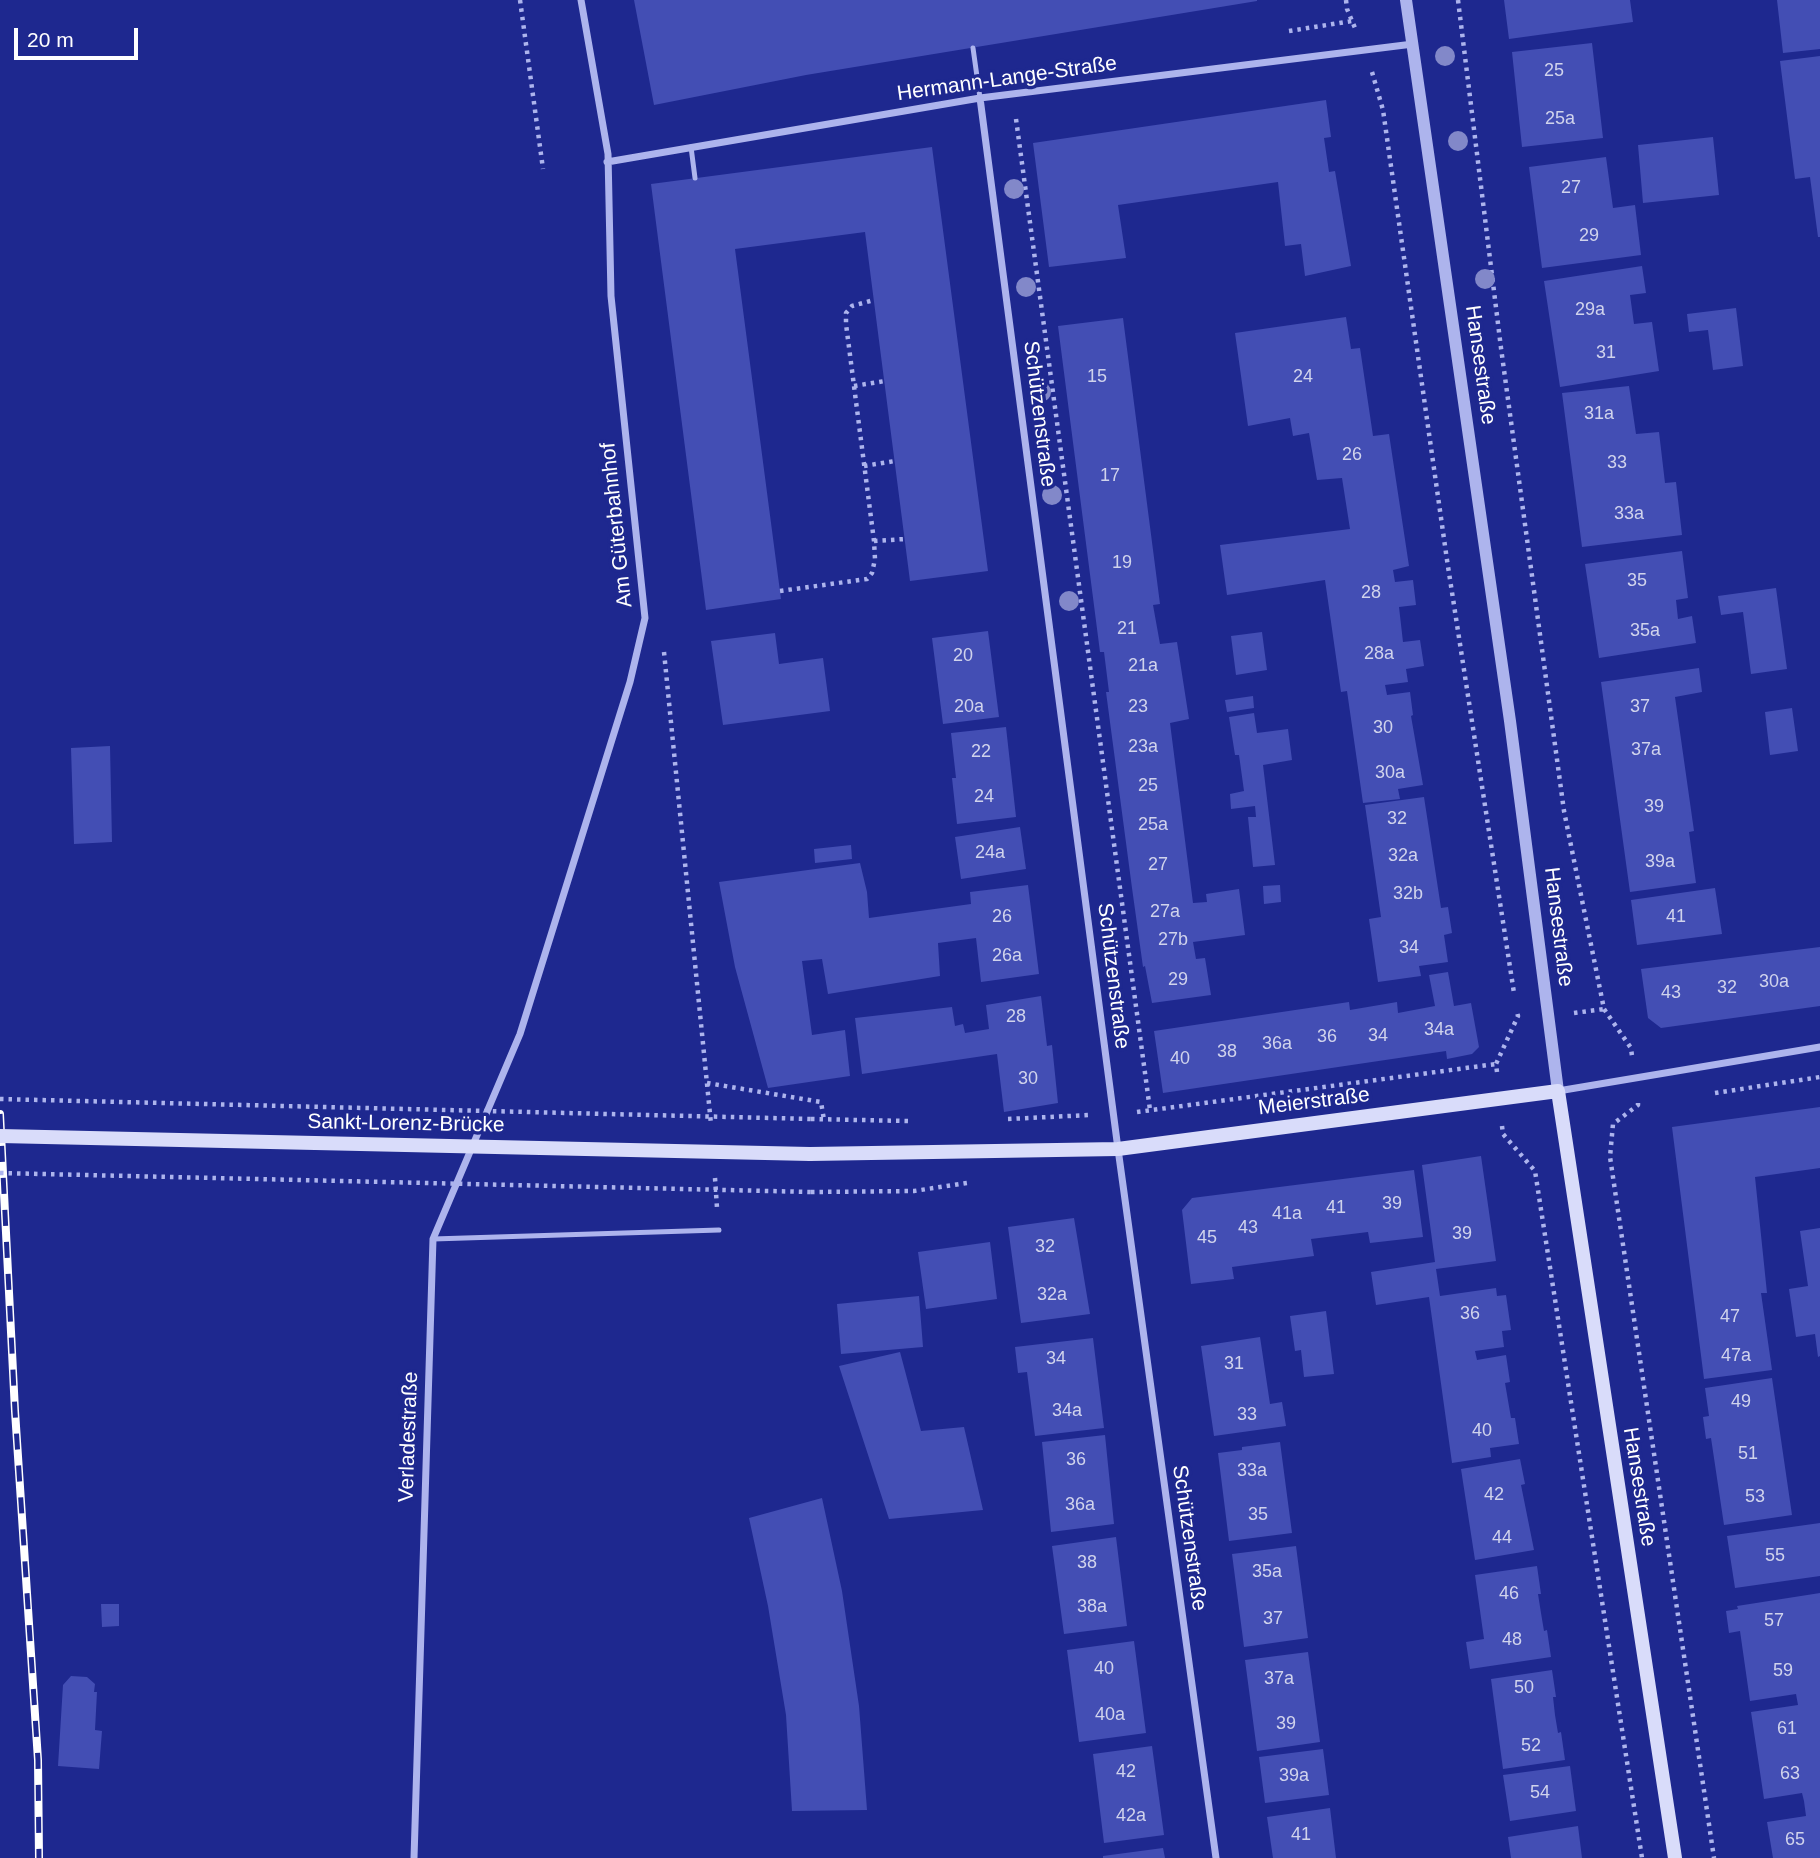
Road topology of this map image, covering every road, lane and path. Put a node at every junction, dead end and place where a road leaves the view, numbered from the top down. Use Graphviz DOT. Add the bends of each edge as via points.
graph roads {
  1 [pos="520,0"];
  2 [pos="581,0"];
  3 [pos="1346,0"];
  4 [pos="1406,0"];
  5 [pos="1458,0"];
  6 [pos="1352,21"];
  7 [pos="1285,32"];
  8 [pos="1413,44"];
  9 [pos="973,48"];
  10 [pos="1365,50"];
  11 [pos="980,98"];
  12 [pos="1015,112"];
  13 [pos="691,146"];
  14 [pos="607,162"];
  15 [pos="543,169"];
  16 [pos="695,178"];
  17 [pos="874,300"];
  18 [pos="884,382"];
  19 [pos="854,386"];
  20 [pos="895,461"];
  21 [pos="864,466"];
  22 [pos="905,539"];
  23 [pos="874,541"];
  24 [pos="780,591"];
  25 [pos="664,648"];
  26 [pos="520,1034"];
  27 [pos="1820,1047"];
  28 [pos="1496,1064"];
  29 [pos="1820,1077"];
  30 [pos="1636,1078"];
  31 [pos="1558,1091"];
  32 [pos="1703,1095"];
  33 [pos="0,1099"];
  34 [pos="1499,1099"];
  35 [pos="1651,1103"];
  36 [pos="1638,1105"];
  37 [pos="1150,1110"];
  38 [pos="1114,1115"];
  39 [pos="824,1120"];
  40 [pos="1002,1120"];
  41 [pos="920,1121"];
  42 [pos="0,1136"];
  43 [pos="1118,1149"];
  44 [pos="810,1154"];
  45 [pos="0,1173"];
  46 [pos="978,1182"];
  47 [pos="719,1230"];
  48 [pos="433,1238"];
  49 [pos="414,1858"];
  50 [pos="1216,1858"];
  51 [pos="1642,1858"];
  52 [pos="1675,1858"];
  53 [pos="1714,1858"];
  1 -- 15 [label="path"];
  2 -- 14 [label="street, Am Güterbahnhof"];
  3 -- 6 [label="path"];
  4 -- 8 [label="street, Hansestraße"];
  5 -- 30 [label="path" via="1564,811 1604,1009 1631,1048"];
  6 -- 7 [label="path"];
  6 -- 10 [label="path"];
  8 -- 10 [label="street, Hermann-Lange-Straße"];
  8 -- 31 [label="street, Hansestraße"];
  9 -- 11 [label="lane"];
  10 -- 11 [label="street, Hermann-Lange-Straße"];
  10 -- 28 [label="path" via="1383,110 1518,1016"];
  11 -- 13 [label="street, Hermann-Lange-Straße"];
  11 -- 38 [label="street, Schützenstraße"];
  12 -- 37 [label="path"];
  13 -- 14 [label="street, Hermann-Lange-Straße"];
  13 -- 16 [label="lane"];
  14 -- 26 [label="street, Am Güterbahnhof" via="611,296 645,618 631,682"];
  17 -- 19 [label="path" via="852,306 846,313"];
  18 -- 19 [label="path"];
  19 -- 21 [label="path"];
  20 -- 21 [label="path"];
  21 -- 23 [label="path"];
  22 -- 23 [label="path"];
  23 -- 24 [label="path" via="875,559 867,579"];
  25 -- 39 [label="path" via="707,1083 821,1102"];
  26 -- 48 [label="street, Verladestraße"];
  27 -- 30 [label="street, Meierstraße"];
  28 -- 34 [label="path"];
  28 -- 37 [label="path"];
  29 -- 32 [label="path"];
  30 -- 31 [label="street, Meierstraße"];
  30 -- 36 [label="path"];
  31 -- 34 [label="main road, Meierstraße"];
  31 -- 52 [label="main road, Hansestraße"];
  33 -- 39 [label="path, bridge"];
  34 -- 43 [label="main road, Meierstraße"];
  34 -- 51 [label="path" via="1503,1134 1535,1171"];
  35 -- 36 [label="path"];
  36 -- 53 [label="path" via="1613,1124 1610,1157"];
  37 -- 38 [label="path"];
  38 -- 40 [label="path"];
  38 -- 43 [label="street, Schützenstraße"];
  39 -- 41 [label="path"];
  42 -- 44 [label="main road, Sankt-Lorenz-Brücke, bridge"];
  43 -- 44 [label="main road, Meierstraße"];
  43 -- 50 [label="street, Schützenstraße"];
  45 -- 46 [label="path, bridge" via="811,1192 914,1191"];
  47 -- 48 [label="lane"];
  48 -- 49 [label="street, Verladestraße"];
}
